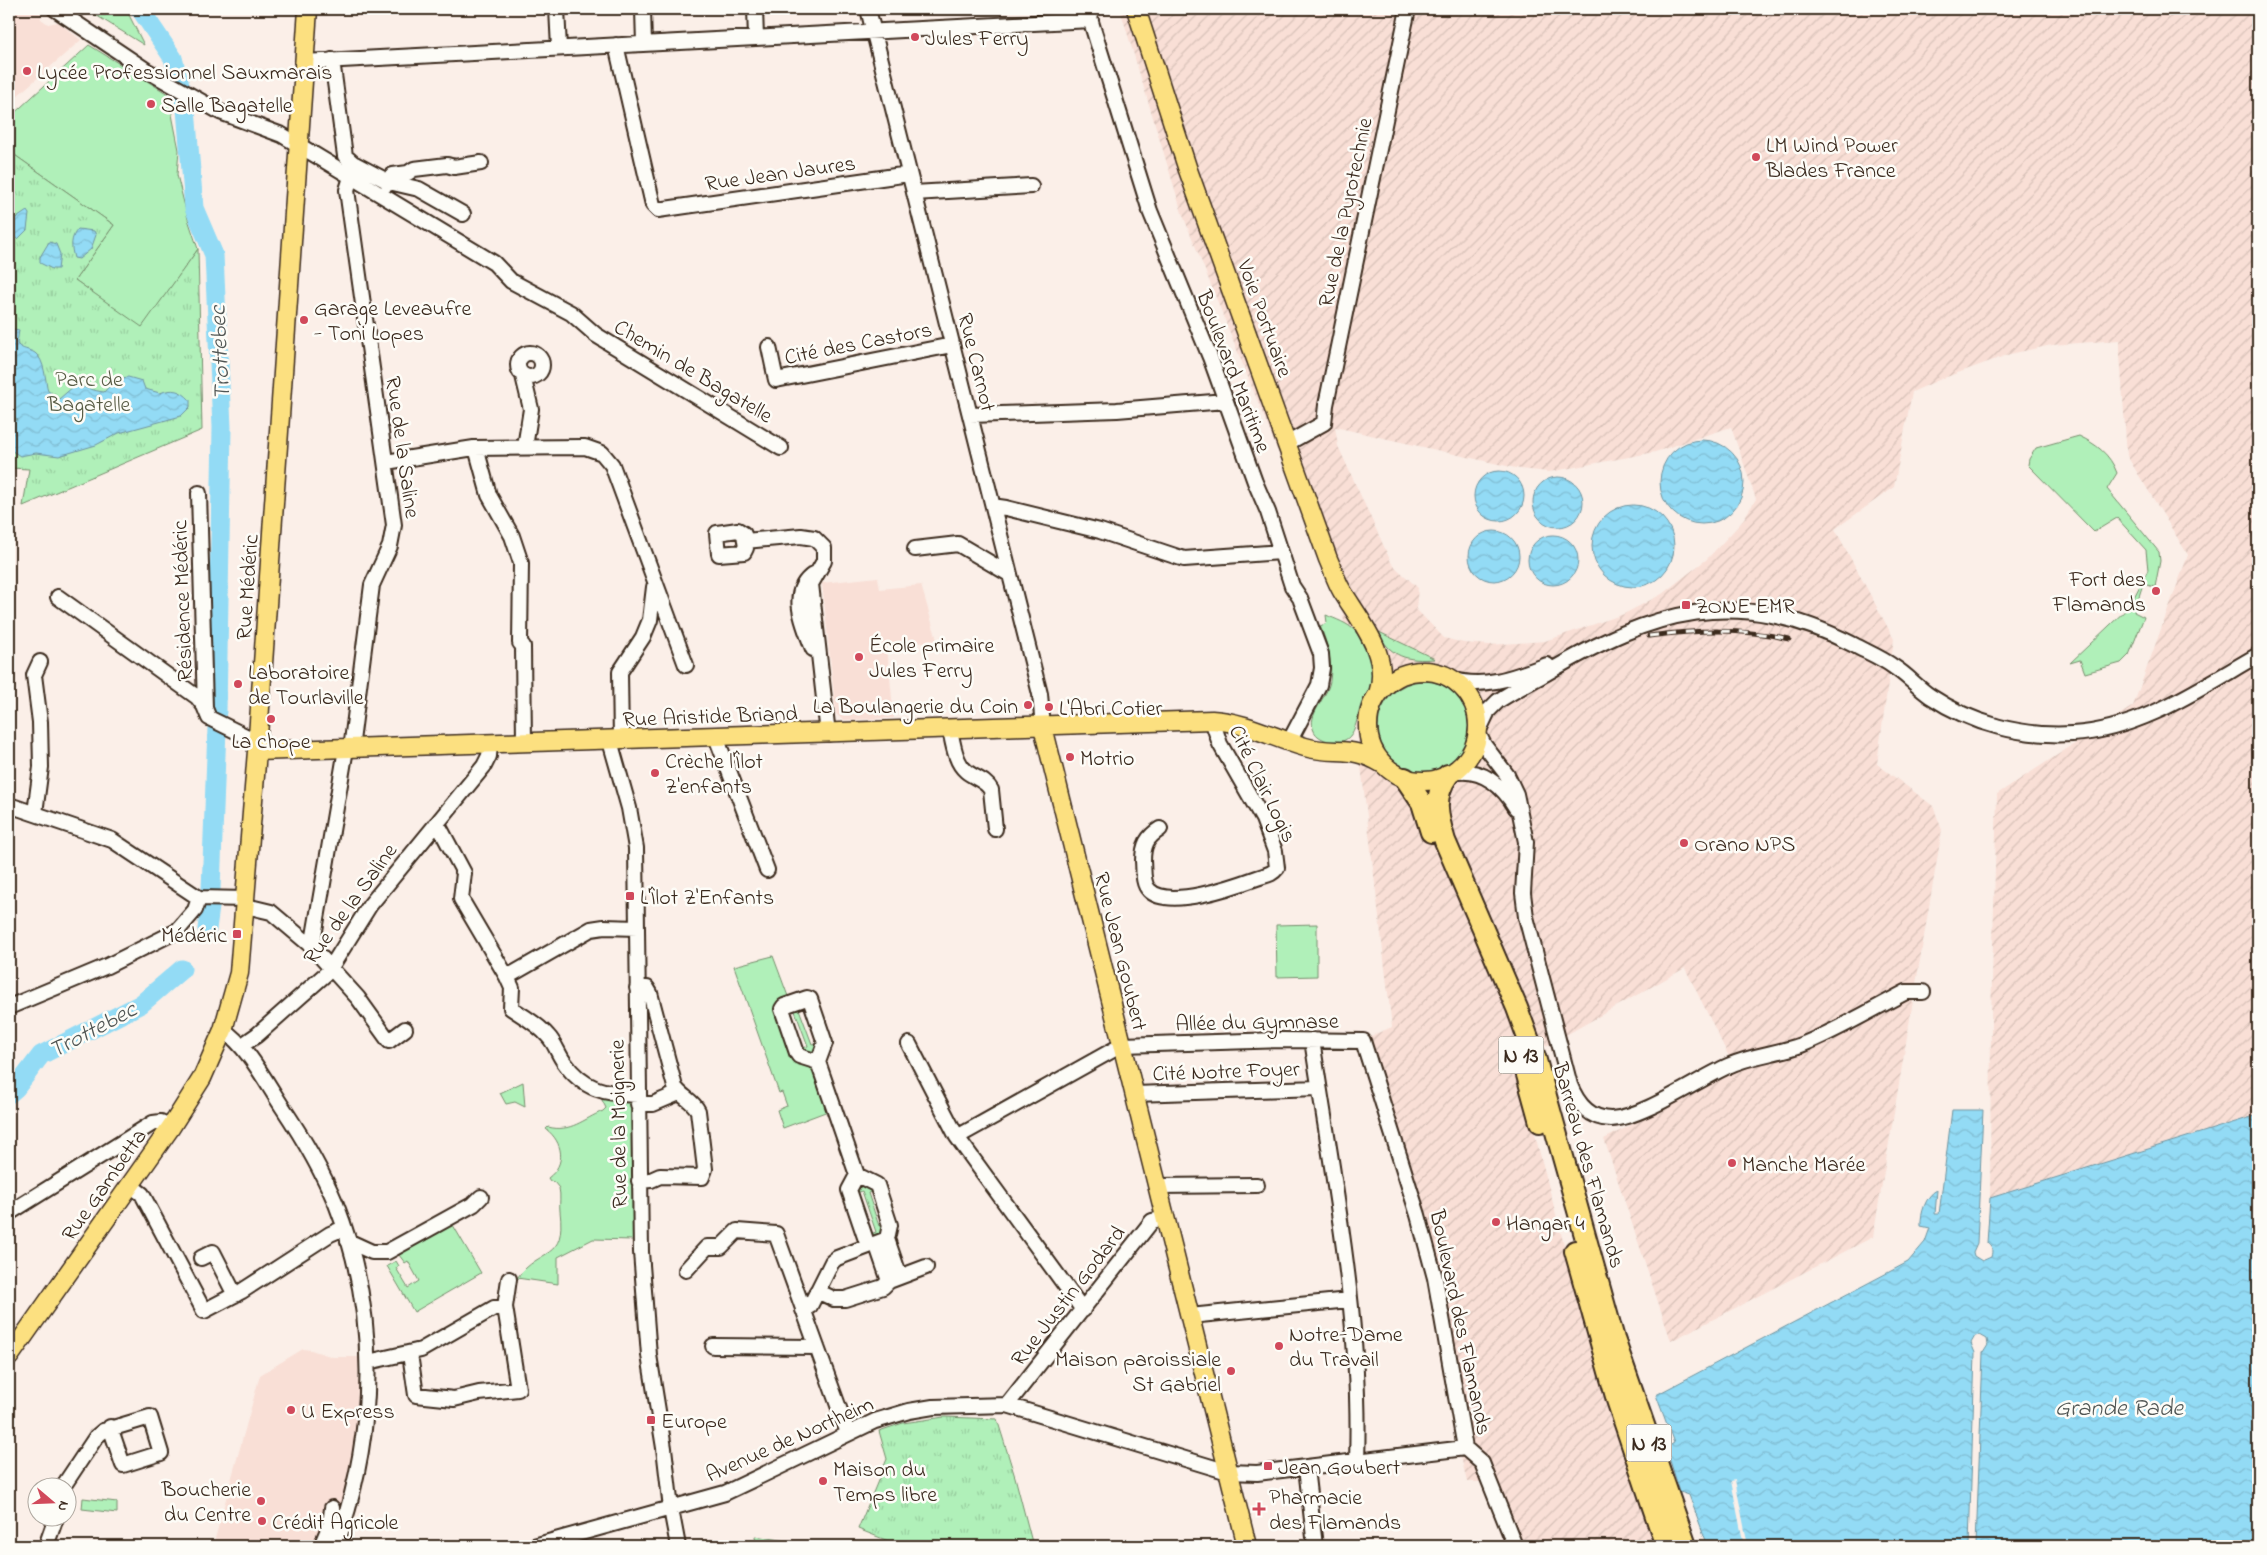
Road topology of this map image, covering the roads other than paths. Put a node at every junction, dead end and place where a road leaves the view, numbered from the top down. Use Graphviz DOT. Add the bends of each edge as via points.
graph roads {
  1 [pos="55,9"];
  2 [pos="308,9"];
  3 [pos="557,9"];
  4 [pos="643,9"];
  5 [pos="756,9"];
  6 [pos="868,9"];
  7 [pos="1136,9"];
  8 [pos="1408,9"];
  9 [pos="1089,14"];
  10 [pos="874,32"];
  11 [pos="756,38"];
  12 [pos="644,44"];
  13 [pos="616,45"];
  14 [pos="559,48"];
  15 [pos="332,60"];
  16 [pos="304,62"];
  17 [pos="298,146"];
  18 [pos="481,164"];
  19 [pos="909,174"];
  20 [pos="351,177"];
  21 [pos="388,182"];
  22 [pos="1031,186"];
  23 [pos="914,193"];
  24 [pos="381,196"];
  25 [pos="463,214"];
  26 [pos="952,345"];
  27 [pos="769,347"];
  28 [pos="523,376"];
  29 [pos="1225,401"];
  30 [pos="970,415"];
  31 [pos="1288,443"];
  32 [pos="525,447"];
  33 [pos="476,448"];
  34 [pos="781,448"];
  35 [pos="386,462"];
  36 [pos="199,492"];
  37 [pos="994,510"];
  38 [pos="745,541"];
  39 [pos="915,549"];
  40 [pos="1280,552"];
  41 [pos="1009,574"];
  42 [pos="654,580"];
  43 [pos="58,598"];
  44 [pos="1370,636"];
  45 [pos="1578,653"];
  46 [pos="2258,655"];
  47 [pos="40,662"];
  48 [pos="686,666"];
  49 [pos="1417,671"];
  50 [pos="1452,679"];
  51 [pos="1378,694"];
  52 [pos="205,709"];
  53 [pos="1369,718"];
  54 [pos="1212,720"];
  55 [pos="1043,727"];
  56 [pos="950,730"];
  57 [pos="1478,731"];
  58 [pos="828,734"];
  59 [pos="716,737"];
  60 [pos="616,740"];
  61 [pos="1289,742"];
  62 [pos="524,743"];
  63 [pos="490,744"];
  64 [pos="258,746"];
  65 [pos="349,749"];
  66 [pos="1339,750"];
  67 [pos="1383,764"];
  68 [pos="1450,774"];
  69 [pos="1405,778"];
  70 [pos="9,805"];
  71 [pos="35,813"];
  72 [pos="1519,813"];
  73 [pos="436,824"];
  74 [pos="995,829"];
  75 [pos="1160,829"];
  76 [pos="767,870"];
  77 [pos="200,898"];
  78 [pos="246,903"];
  79 [pos="637,928"];
  80 [pos="310,945"];
  81 [pos="332,967"];
  82 [pos="507,976"];
  83 [pos="637,988"];
  84 [pos="1923,992"];
  85 [pos="9,1007"];
  86 [pos="405,1029"];
  87 [pos="223,1030"];
  88 [pos="1312,1040"];
  89 [pos="1363,1042"];
  90 [pos="909,1044"];
  91 [pos="1122,1045"];
  92 [pos="241,1046"];
  93 [pos="818,1062"];
  94 [pos="1319,1088"];
  95 [pos="679,1093"];
  96 [pos="1134,1094"];
  97 [pos="638,1100"];
  98 [pos="171,1127"];
  99 [pos="957,1136"];
  100 [pos="857,1175"];
  101 [pos="639,1181"];
  102 [pos="130,1185"];
  103 [pos="1257,1185"];
  104 [pos="1157,1186"];
  105 [pos="481,1196"];
  106 [pos="9,1213"];
  107 [pos="1165,1218"];
  108 [pos="346,1235"];
  109 [pos="877,1243"];
  110 [pos="201,1258"];
  111 [pos="926,1267"];
  112 [pos="686,1270"];
  113 [pos="509,1279"];
  114 [pos="895,1279"];
  115 [pos="817,1291"];
  116 [pos="235,1295"];
  117 [pos="1349,1300"];
  118 [pos="505,1307"];
  119 [pos="804,1310"];
  120 [pos="1083,1310"];
  121 [pos="1190,1316"];
  122 [pos="713,1346"];
  123 [pos="817,1347"];
  124 [pos="410,1354"];
  125 [pos="9,1357"];
  126 [pos="368,1362"];
  127 [pos="1007,1405"];
  128 [pos="110,1427"];
  129 [pos="848,1433"];
  130 [pos="1466,1448"];
  131 [pos="1357,1461"];
  132 [pos="1306,1468"];
  133 [pos="1228,1472"];
  134 [pos="69,1478"];
  135 [pos="332,1508"];
  136 [pos="670,1509"];
  137 [pos="52,1528"];
  138 [pos="46,1546"];
  139 [pos="321,1546"];
  140 [pos="336,1546"];
  141 [pos="534,1546"];
  142 [pos="678,1546"];
  143 [pos="1247,1546"];
  144 [pos="1315,1546"];
  145 [pos="1514,1546"];
  146 [pos="1666,1546"];
  147 [pos="1686,1546"];
  1 -- 17 [label="street, Chemin de Bagatelle" via="139,66 197,99 242,122 282,135"];
  2 -- 16 [label="main road, Rue Médéric"];
  3 -- 14 [label="street"];
  4 -- 12 [label="street"];
  5 -- 11 [label="street"];
  6 -- 10 [label="street, Rue Carnot"];
  7 -- 31 [label="main road, Voie Portuaire" via="1188,170"];
  8 -- 31 [label="street, Rue de la Pyrotechnie" via="1324,423"];
  9 -- 10 [label="street"];
  9 -- 29 [label="street, Boulevard Maritime" via="1150,211"];
  10 -- 11 [label="street"];
  10 -- 19 [label="street, Rue Carnot"];
  11 -- 12 [label="street"];
  12 -- 13 [label="street"];
  13 -- 14 [label="street"];
  13 -- 19 [label="street, Rue Jean Jaures" via="653,205 658,210"];
  14 -- 15 [label="street"];
  15 -- 16 [label="street"];
  15 -- 21 [label="street" via="345,156"];
  16 -- 17 [label="main road, Rue Médéric"];
  17 -- 20 [label="street, Chemin de Bagatelle"];
  17 -- 64 [label="main road, Rue Médéric"];
  18 -- 21 [label="street" via="454,167 447,164 414,169 393,175"];
  19 -- 23 [label="street, Rue Carnot"];
  20 -- 24 [label="street, Chemin de Bagatelle"];
  20 -- 35 [label="street, Rue de la Saline" via="347,190"];
  21 -- 24 [label="street"];
  21 -- 25 [label="street" via="419,189"];
  22 -- 23 [label="street"];
  23 -- 26 [label="street, Rue Carnot"];
  24 -- 34 [label="street, Chemin de Bagatelle" via="494,263 511,281 571,313 596,335"];
  26 -- 27 [label="street, Cité des Castors" via="776,380"];
  26 -- 30 [label="street, Rue Carnot"];
  28 -- 32 [label="street" via="530,409"];
  29 -- 30 [label="street" via="1117,410"];
  29 -- 40 [label="street, Boulevard Maritime"];
  30 -- 37 [label="street, Rue Carnot"];
  31 -- 44 [label="main road, Voie Portuaire" via="1331,566"];
  32 -- 33 [label="street"];
  32 -- 42 [label="street" via="585,447 598,450 607,457"];
  33 -- 35 [label="street"];
  33 -- 62 [label="street" via="490,495 512,536 521,563"];
  35 -- 65 [label="street, Rue de la Saline" via="393,536 372,584"];
  36 -- 52 [label="street, Résidence Médéric"];
  37 -- 40 [label="street" via="1006,508 1100,532 1184,559"];
  37 -- 41 [label="street, Rue Carnot"];
  38 -- 58 [label="street" via="801,536 814,538 822,544 824,561 811,584"];
  39 -- 41 [label="street" via="958,544"];
  40 -- 61 [label="street, Boulevard Maritime" via="1322,663 1319,685"];
  41 -- 55 [label="street, Rue Carnot" via="1041,701"];
  42 -- 48 [label="street"];
  42 -- 60 [label="street, Rue de la Moignerie" via="650,620 620,672"];
  43 -- 52 [label="street, Résidence Médéric" via="197,697"];
  44 -- 49 [label="main road, Voie Portuaire" via="1392,660"];
  44 -- 51 [label="main road, Voie Portuaire" via="1383,669"];
  45 -- 46 [label="street" via="1646,623 1679,614 1716,609 1754,612 1783,617 1838,637 1890,664 1940,702 1981,722 2051,734 2092,732 2152,714"];
  45 -- 50 [label="street" via="1492,682 1472,684"];
  45 -- 57 [label="street" via="1498,701 1488,711"];
  47 -- 71 [label="street" via="34,675 41,767"];
  49 -- 50 [label="main road" via="1435,672"];
  49 -- 51 [label="main road" via="1402,675"];
  50 -- 57 [label="main road" via="1472,699"];
  51 -- 53 [label="main road"];
  52 -- 64 [label="street, Résidence Médéric" via="209,718"];
  53 -- 66 [label="main road" via="1360,738"];
  53 -- 67 [label="main road" via="1371,744"];
  54 -- 55 [label="main road, Rue Aristide Briand"];
  54 -- 61 [label="main road, Rue Aristide Briand" via="1242,725"];
  54 -- 75 [label="street, Cité Clair Logis" via="1220,744 1262,819 1275,851 1277,868 1271,874 1223,890 1186,896 1154,895 1146,888 1143,852 1145,842"];
  55 -- 56 [label="main road, Rue Aristide Briand"];
  55 -- 91 [label="main road, Rue Jean Goubert"];
  56 -- 58 [label="main road, Rue Aristide Briand"];
  56 -- 74 [label="street" via="958,762 991,790"];
  57 -- 68 [label="main road" via="1470,756"];
  57 -- 72 [label="street" via="1513,786"];
  58 -- 59 [label="main road, Rue Aristide Briand"];
  59 -- 60 [label="main road, Rue Aristide Briand"];
  59 -- 76 [label="street"];
  60 -- 62 [label="main road, Rue Aristide Briand"];
  60 -- 79 [label="street, Rue de la Moignerie" via="635,836"];
  61 -- 66 [label="main road, Rue Aristide Briand" via="1319,750"];
  62 -- 63 [label="main road, Rue Aristide Briand"];
  63 -- 65 [label="main road, Rue Aristide Briand"];
  63 -- 73 [label="street, Rue de la Saline" via="484,766"];
  64 -- 65 [label="main road, Rue Aristide Briand"];
  64 -- 78 [label="main road, Rue Médéric"];
  65 -- 80 [label="street, Rue de la Saline"];
  66 -- 67 [label="main road, Rue Aristide Briand" via="1368,755"];
  67 -- 69 [label="main road"];
  68 -- 69 [label="main road" via="1427,781"];
  68 -- 72 [label="street" via="1472,773 1491,780 1511,799"];
  68 -- 147 [label="highway, Barreau des Flamands / N 13" via="1442,784 1437,800 1445,841 1536,1057 1614,1338"];
  69 -- 146 [label="highway, Barreau des Flamands / N 13" via="1422,803 1510,1017 1600,1345"];
  70 -- 71 [label="street"];
  71 -- 77 [label="street" via="112,840"];
  72 -- 84 [label="street" via="1525,834 1523,893 1532,942 1570,1085 1578,1102 1595,1115 1609,1119 1631,1116 1728,1066 1801,1045 1906,992"];
  73 -- 81 [label="street, Rue de la Saline" via="370,905"];
  73 -- 82 [label="street" via="464,873 461,899"];
  77 -- 78 [label="street"];
  77 -- 85 [label="street" via="195,910 177,931 107,966"];
  78 -- 80 [label="street" via="271,912"];
  78 -- 87 [label="main road, Rue Médéric" via="239,973"];
  79 -- 82 [label="street" via="591,929"];
  79 -- 83 [label="street, Rue de la Moignerie"];
  80 -- 81 [label="street"];
  81 -- 86 [label="street" via="389,1042"];
  81 -- 92 [label="street, Rue de la Saline"];
  82 -- 97 [label="street" via="512,988 510,1008 549,1036 563,1061 580,1080 605,1093"];
  83 -- 95 [label="street" via="647,988 650,993 668,1065"];
  83 -- 97 [label="street, Rue de la Moignerie"];
  87 -- 92 [label="street"];
  87 -- 98 [label="main road, Rue Gambetta" via="202,1078"];
  88 -- 89 [label="street, Allée du Gymnase"];
  88 -- 91 [label="street, Allée du Gymnase"];
  88 -- 94 [label="street"];
  89 -- 130 [label="street, Boulevard des Flamands" via="1435,1278"];
  90 -- 99 [label="street"];
  91 -- 96 [label="main road, Rue Jean Goubert"];
  91 -- 99 [label="street"];
  92 -- 108 [label="street" via="313,1158"];
  93 -- 100 [label="street"];
  94 -- 96 [label="street, Cité Notre Foyer"];
  94 -- 117 [label="street"];
  95 -- 97 [label="street" via="653,1104"];
  95 -- 101 [label="street" via="698,1111 704,1173 702,1177 660,1176"];
  96 -- 104 [label="main road, Rue Jean Goubert"];
  97 -- 101 [label="street, Rue de la Moignerie"];
  98 -- 102 [label="main road, Rue Gambetta"];
  98 -- 106 [label="street" via="161,1122 153,1123"];
  99 -- 120 [label="street"];
  100 -- 109 [label="street" via="849,1190"];
  100 -- 109 [label="street" via="877,1185 890,1225"];
  101 -- 136 [label="street, Rue de la Moignerie" via="646,1324"];
  102 -- 116 [label="street" via="142,1194 204,1311"];
  102 -- 125 [label="main road, Rue Gambetta"];
  103 -- 104 [label="street"];
  104 -- 107 [label="main road, Rue Jean Goubert"];
  105 -- 108 [label="street" via="474,1204 387,1252 372,1252"];
  107 -- 120 [label="street, Rue Justin Godard" via="1152,1221"];
  107 -- 121 [label="main road, Rue Jean Goubert"];
  108 -- 116 [label="street" via="330,1234"];
  108 -- 126 [label="street" via="362,1306"];
  109 -- 114 [label="street"];
  109 -- 115 [label="street" via="836,1258"];
  110 -- 116 [label="street" via="214,1252"];
  111 -- 114 [label="street"];
  112 -- 119 [label="street" via="707,1247 721,1247 737,1231 773,1233"];
  113 -- 118 [label="street"];
  114 -- 115 [label="street" via="883,1287 845,1299 834,1299"];
  115 -- 119 [label="street" via="810,1306"];
  117 -- 121 [label="street"];
  117 -- 131 [label="street" via="1358,1402"];
  118 -- 124 [label="street" via="494,1308"];
  118 -- 124 [label="street" via="518,1385 515,1391 479,1393 454,1399 416,1395"];
  119 -- 123 [label="street"];
  120 -- 127 [label="street, Rue Justin Godard"];
  121 -- 133 [label="main road, Rue Jean Goubert"];
  122 -- 123 [label="street"];
  123 -- 129 [label="street"];
  124 -- 126 [label="street"];
  126 -- 140 [label="street" via="366,1422 359,1470"];
  127 -- 129 [label="street, Avenue de Northeim" via="909,1411"];
  127 -- 133 [label="street, Avenue de Northeim"];
  128 -- 134 [label="street" via="96,1437"];
  129 -- 136 [label="street, Avenue de Northeim" via="725,1493"];
  130 -- 131 [label="street, Avenue de Northeim"];
  130 -- 145 [label="street, Boulevard des Flamands" via="1482,1463"];
  131 -- 132 [label="street, Avenue de Northeim"];
  132 -- 133 [label="street, Avenue de Northeim"];
  132 -- 144 [label="street"];
  133 -- 143 [label="main road, Rue Jean Goubert"];
  135 -- 139 [label="street" via="330,1525"];
  136 -- 141 [label="street, Avenue de Northeim"];
  136 -- 142 [label="street, Rue de la Moignerie"];
  137 -- 138 [label="street"];
}
